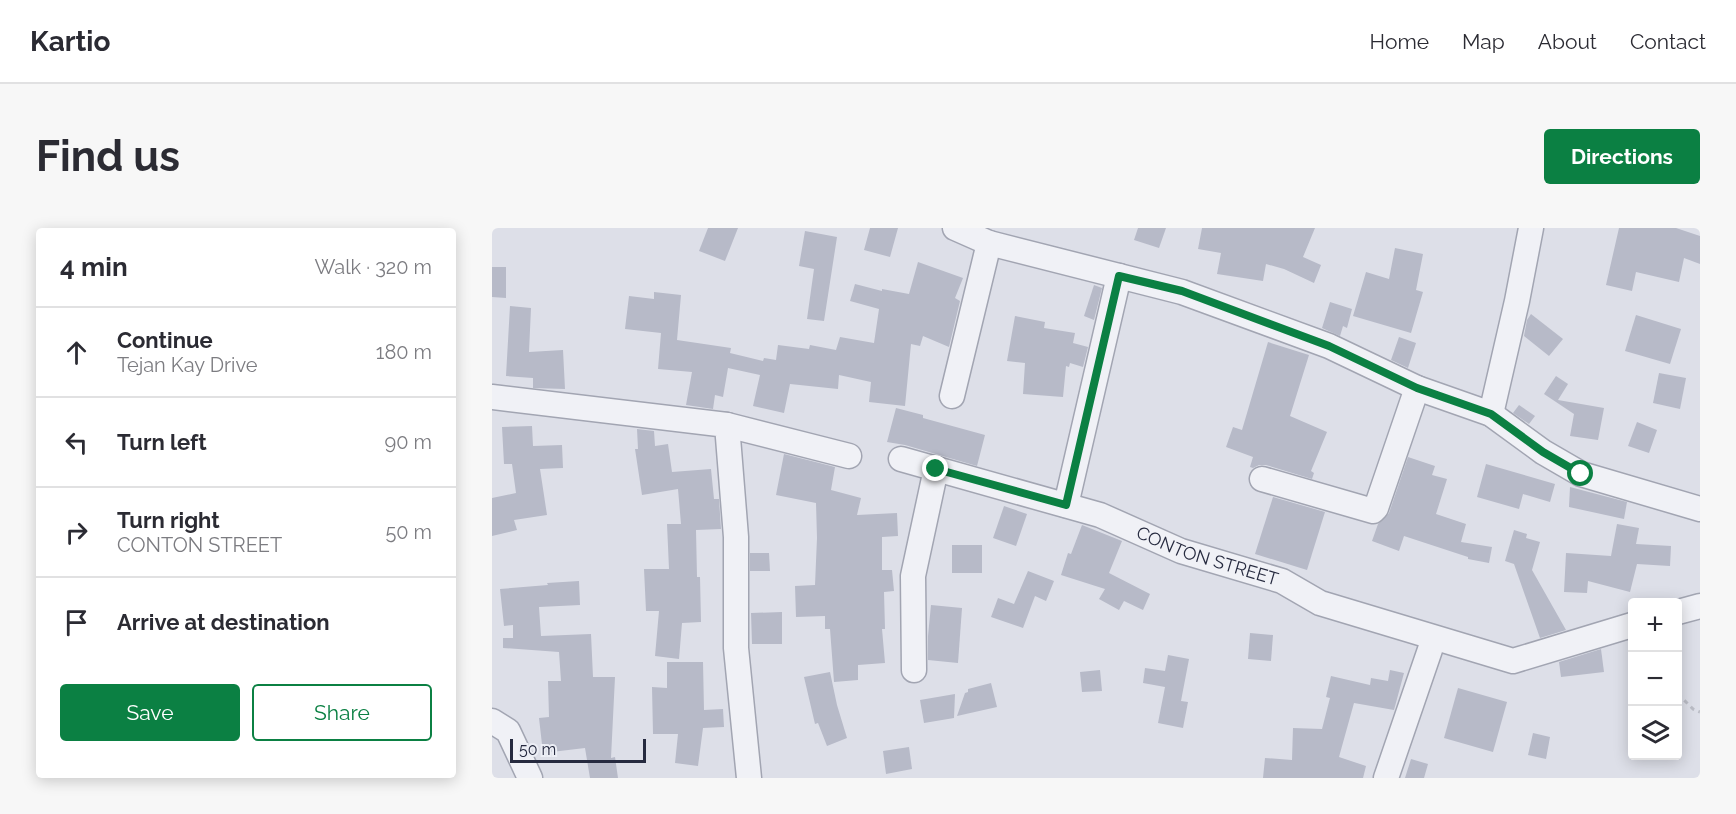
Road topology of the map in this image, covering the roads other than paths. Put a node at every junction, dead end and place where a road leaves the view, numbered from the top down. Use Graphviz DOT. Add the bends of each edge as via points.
graph roads {
  1 [pos="955,228"];
  2 [pos="1531,228"];
  3 [pos="989,243"];
  4 [pos="1119,276"];
  5 [pos="1417,388"];
  6 [pos="952,396"];
  7 [pos="492,397"];
  8 [pos="1491,414"];
  9 [pos="728,425"];
  10 [pos="849,456"];
  11 [pos="901,459"];
  12 [pos="936,469"];
  13 [pos="1262,479"];
  14 [pos="1066,505"];
  15 [pos="1700,509"];
  16 [pos="1700,606"];
  17 [pos="1682,611"];
  18 [pos="1628,627"];
  19 [pos="1434,638"];
  20 [pos="914,670"];
  21 [pos="492,721"];
  22 [pos="530,778"];
  23 [pos="749,778"];
  24 [pos="1386,778"];
  1 -- 3 [label="street"];
  2 -- 8 [label="street"];
  3 -- 4 [label="street"];
  3 -- 6 [label="street"];
  4 -- 5 [label="street" via="1182,291 1308,338"];
  4 -- 14 [label="street"];
  5 -- 8 [label="street"];
  5 -- 13 [label="street" via="1373,512"];
  7 -- 9 [label="street"];
  8 -- 15 [label="street" via="1581,474"];
  9 -- 10 [label="street"];
  9 -- 23 [label="street" via="736,537 736,648"];
  11 -- 12 [label="street, CONTON STREET"];
  12 -- 14 [label="street, CONTON STREET"];
  12 -- 20 [label="street" via="914,576"];
  14 -- 19 [label="street, CONTON STREET" via="1100,515 1181,551 1281,581 1320,603"];
  16 -- 17 [label="street"];
  18 -- 19 [label="street, CONTON STREET" via="1513,661"];
  19 -- 24 [label="street"];
  21 -- 22 [label="street" via="508,731"];
}
